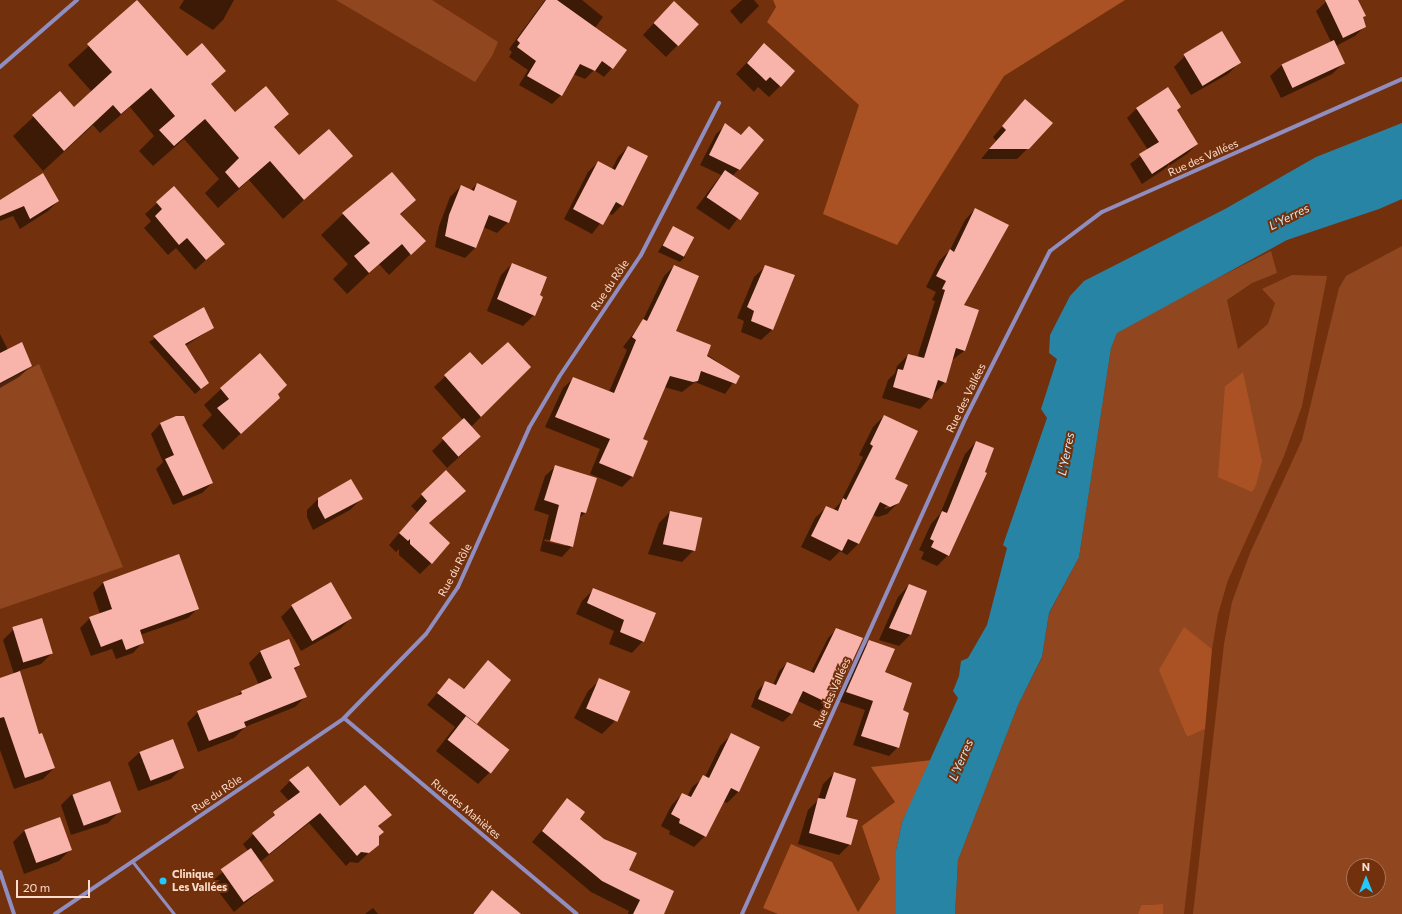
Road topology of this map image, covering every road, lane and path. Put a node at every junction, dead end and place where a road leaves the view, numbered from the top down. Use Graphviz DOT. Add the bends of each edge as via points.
graph roads {
  1 [pos="77,0"];
  2 [pos="0,67"];
  3 [pos="1402,79"];
  4 [pos="719,103"];
  5 [pos="344,718"];
  6 [pos="132,861"];
  7 [pos="0,872"];
  8 [pos="14,914"];
  9 [pos="55,914"];
  10 [pos="174,914"];
  11 [pos="578,914"];
  12 [pos="742,914"];
  1 -- 2 [label="street"];
  3 -- 12 [label="street, Rue des Vallées" via="1102,212 1050,250 966,417"];
  4 -- 5 [label="street, Rue du Rôle" via="641,255 559,377 529,428 458,587 426,634"];
  5 -- 6 [label="street, Rue du Rôle"];
  5 -- 11 [label="street, Rue des Mahiètes"];
  6 -- 9 [label="street, Rue du Rôle"];
  6 -- 10 [label="lane"];
  7 -- 8 [label="street"];
}
